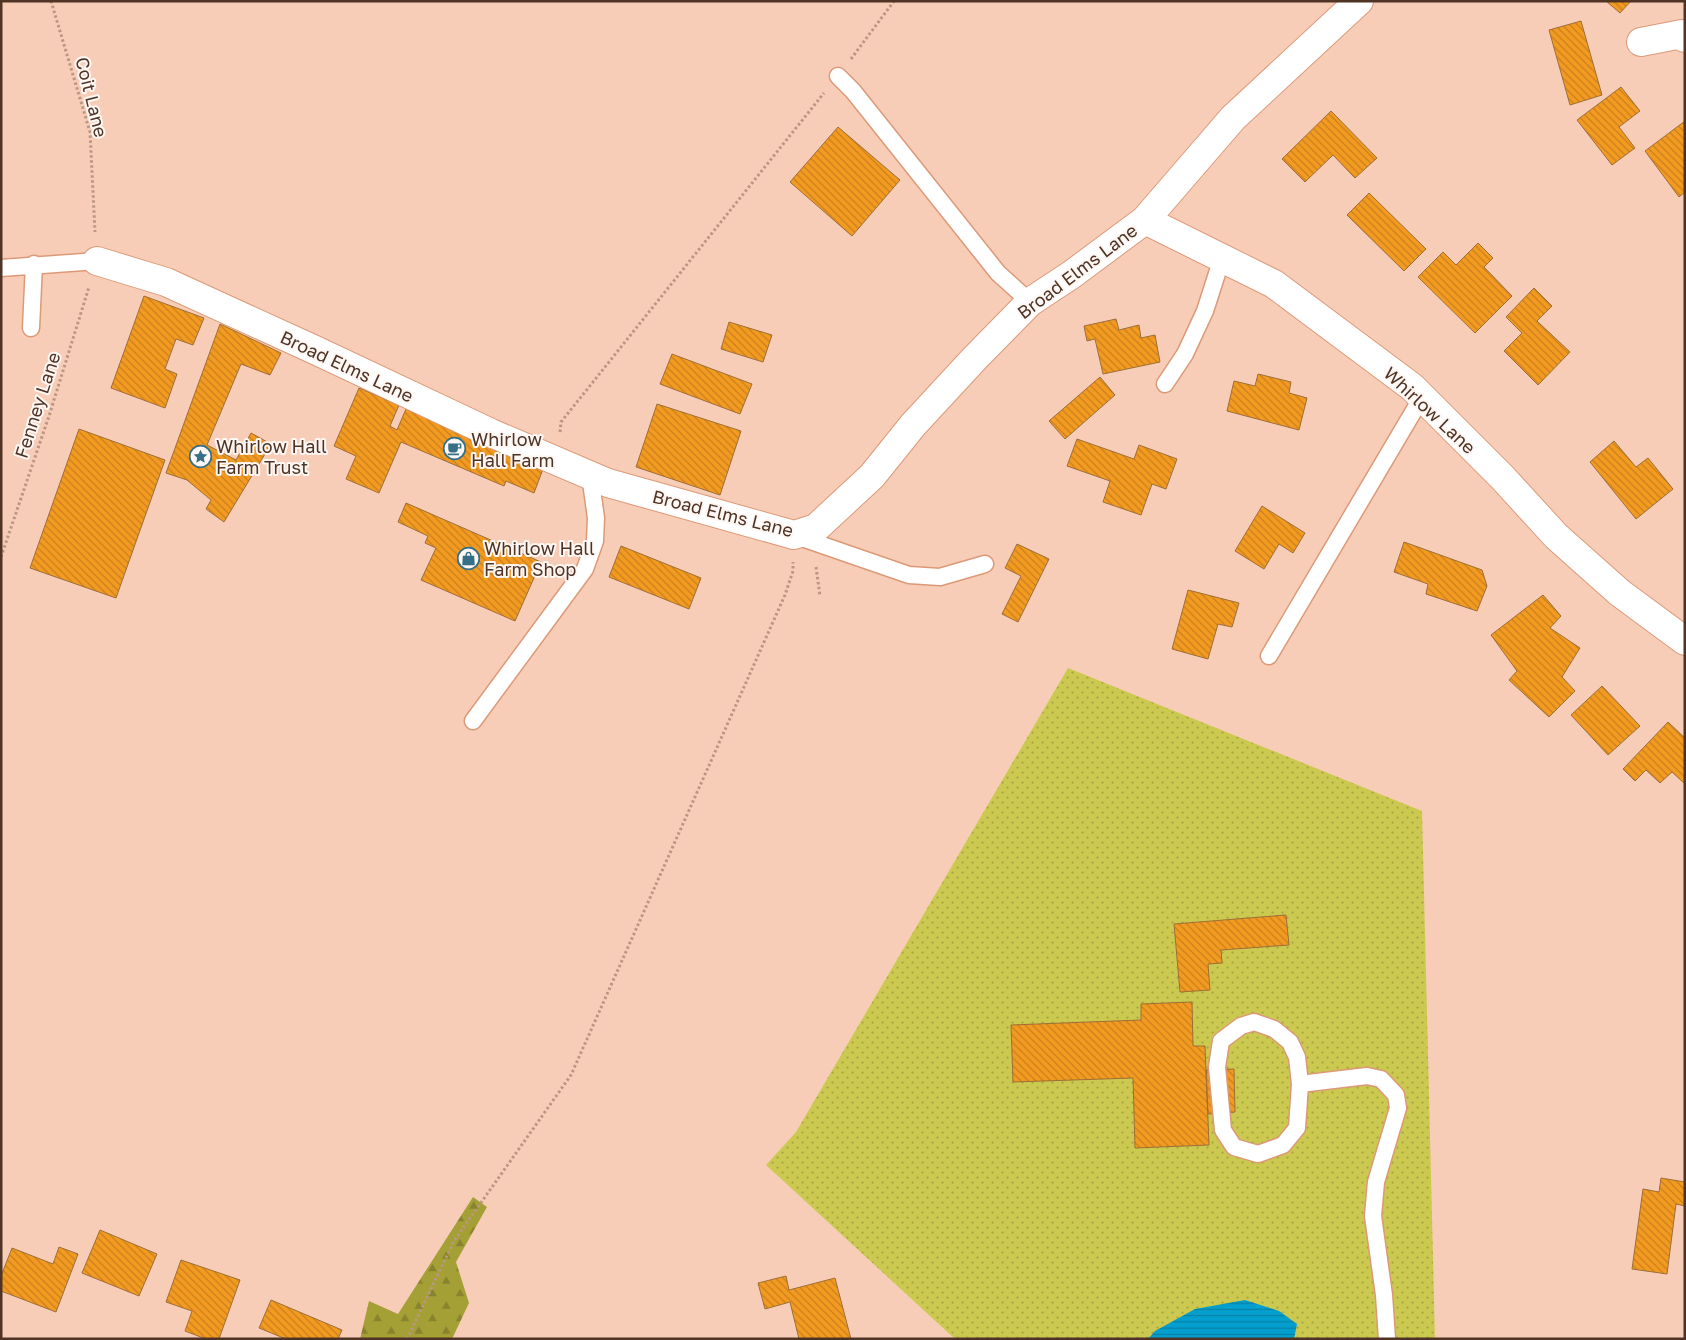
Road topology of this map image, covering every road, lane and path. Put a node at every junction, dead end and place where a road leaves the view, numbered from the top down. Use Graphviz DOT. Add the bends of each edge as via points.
graph roads {
  1 [pos="51,1"];
  2 [pos="894,1"];
  3 [pos="1360,1"];
  4 [pos="1684,34"];
  5 [pos="1641,42"];
  6 [pos="838,76"];
  7 [pos="1145,220"];
  8 [pos="1222,258"];
  9 [pos="97,261"];
  10 [pos="34,264"];
  11 [pos="1,268"];
  12 [pos="1030,302"];
  13 [pos="31,328"];
  14 [pos="1165,384"];
  15 [pos="1422,397"];
  16 [pos="556,461"];
  17 [pos="590,475"];
  18 [pos="794,536"];
  19 [pos="1,557"];
  20 [pos="985,564"];
  21 [pos="1685,641"];
  22 [pos="1269,656"];
  23 [pos="473,721"];
  24 [pos="1300,1084"];
  25 [pos="407,1339"];
  26 [pos="1387,1339"];
  1 -- 9 [label="path, Coit Lane" via="90,132"];
  2 -- 6 [label="path"];
  3 -- 7 [label="street, Broad Elms Lane" via="1234,118"];
  4 -- 5 [label="street"];
  6 -- 12 [label="lane" via="998,272"];
  6 -- 16 [label="path" via="561,422"];
  7 -- 8 [label="street, Whirlow Lane"];
  7 -- 12 [label="street, Broad Elms Lane"];
  8 -- 14 [label="lane" via="1205,311 1185,354"];
  8 -- 15 [label="street, Whirlow Lane" via="1274,284"];
  9 -- 10 [label="lane"];
  9 -- 16 [label="street, Broad Elms Lane" via="166,282"];
  9 -- 19 [label="path, Fenney Lane"];
  10 -- 11 [label="lane"];
  10 -- 13 [label="lane"];
  12 -- 18 [label="street, Broad Elms Lane" via="913,425 872,476 816,528"];
  15 -- 21 [label="street, Whirlow Lane" via="1556,536 1620,593"];
  15 -- 22 [label="lane"];
  16 -- 17 [label="street, Broad Elms Lane"];
  17 -- 18 [label="street, Broad Elms Lane" via="608,483"];
  17 -- 23 [label="lane" via="596,518 595,541 584,569"];
  18 -- 20 [label="lane" via="909,575 940,577"];
  18 -- 25 [label="path" via="793,570 785,595 571,1075 454,1241"];
  24 -- 24 [label="lane" via="1298,1128 1283,1146 1258,1154 1234,1147 1223,1130 1217,1067 1221,1042 1241,1026 1254,1022 1274,1029 1290,1042 1297,1057"];
  24 -- 26 [label="lane" via="1366,1076 1381,1079 1396,1095 1398,1108 1376,1182 1373,1216"];
}
